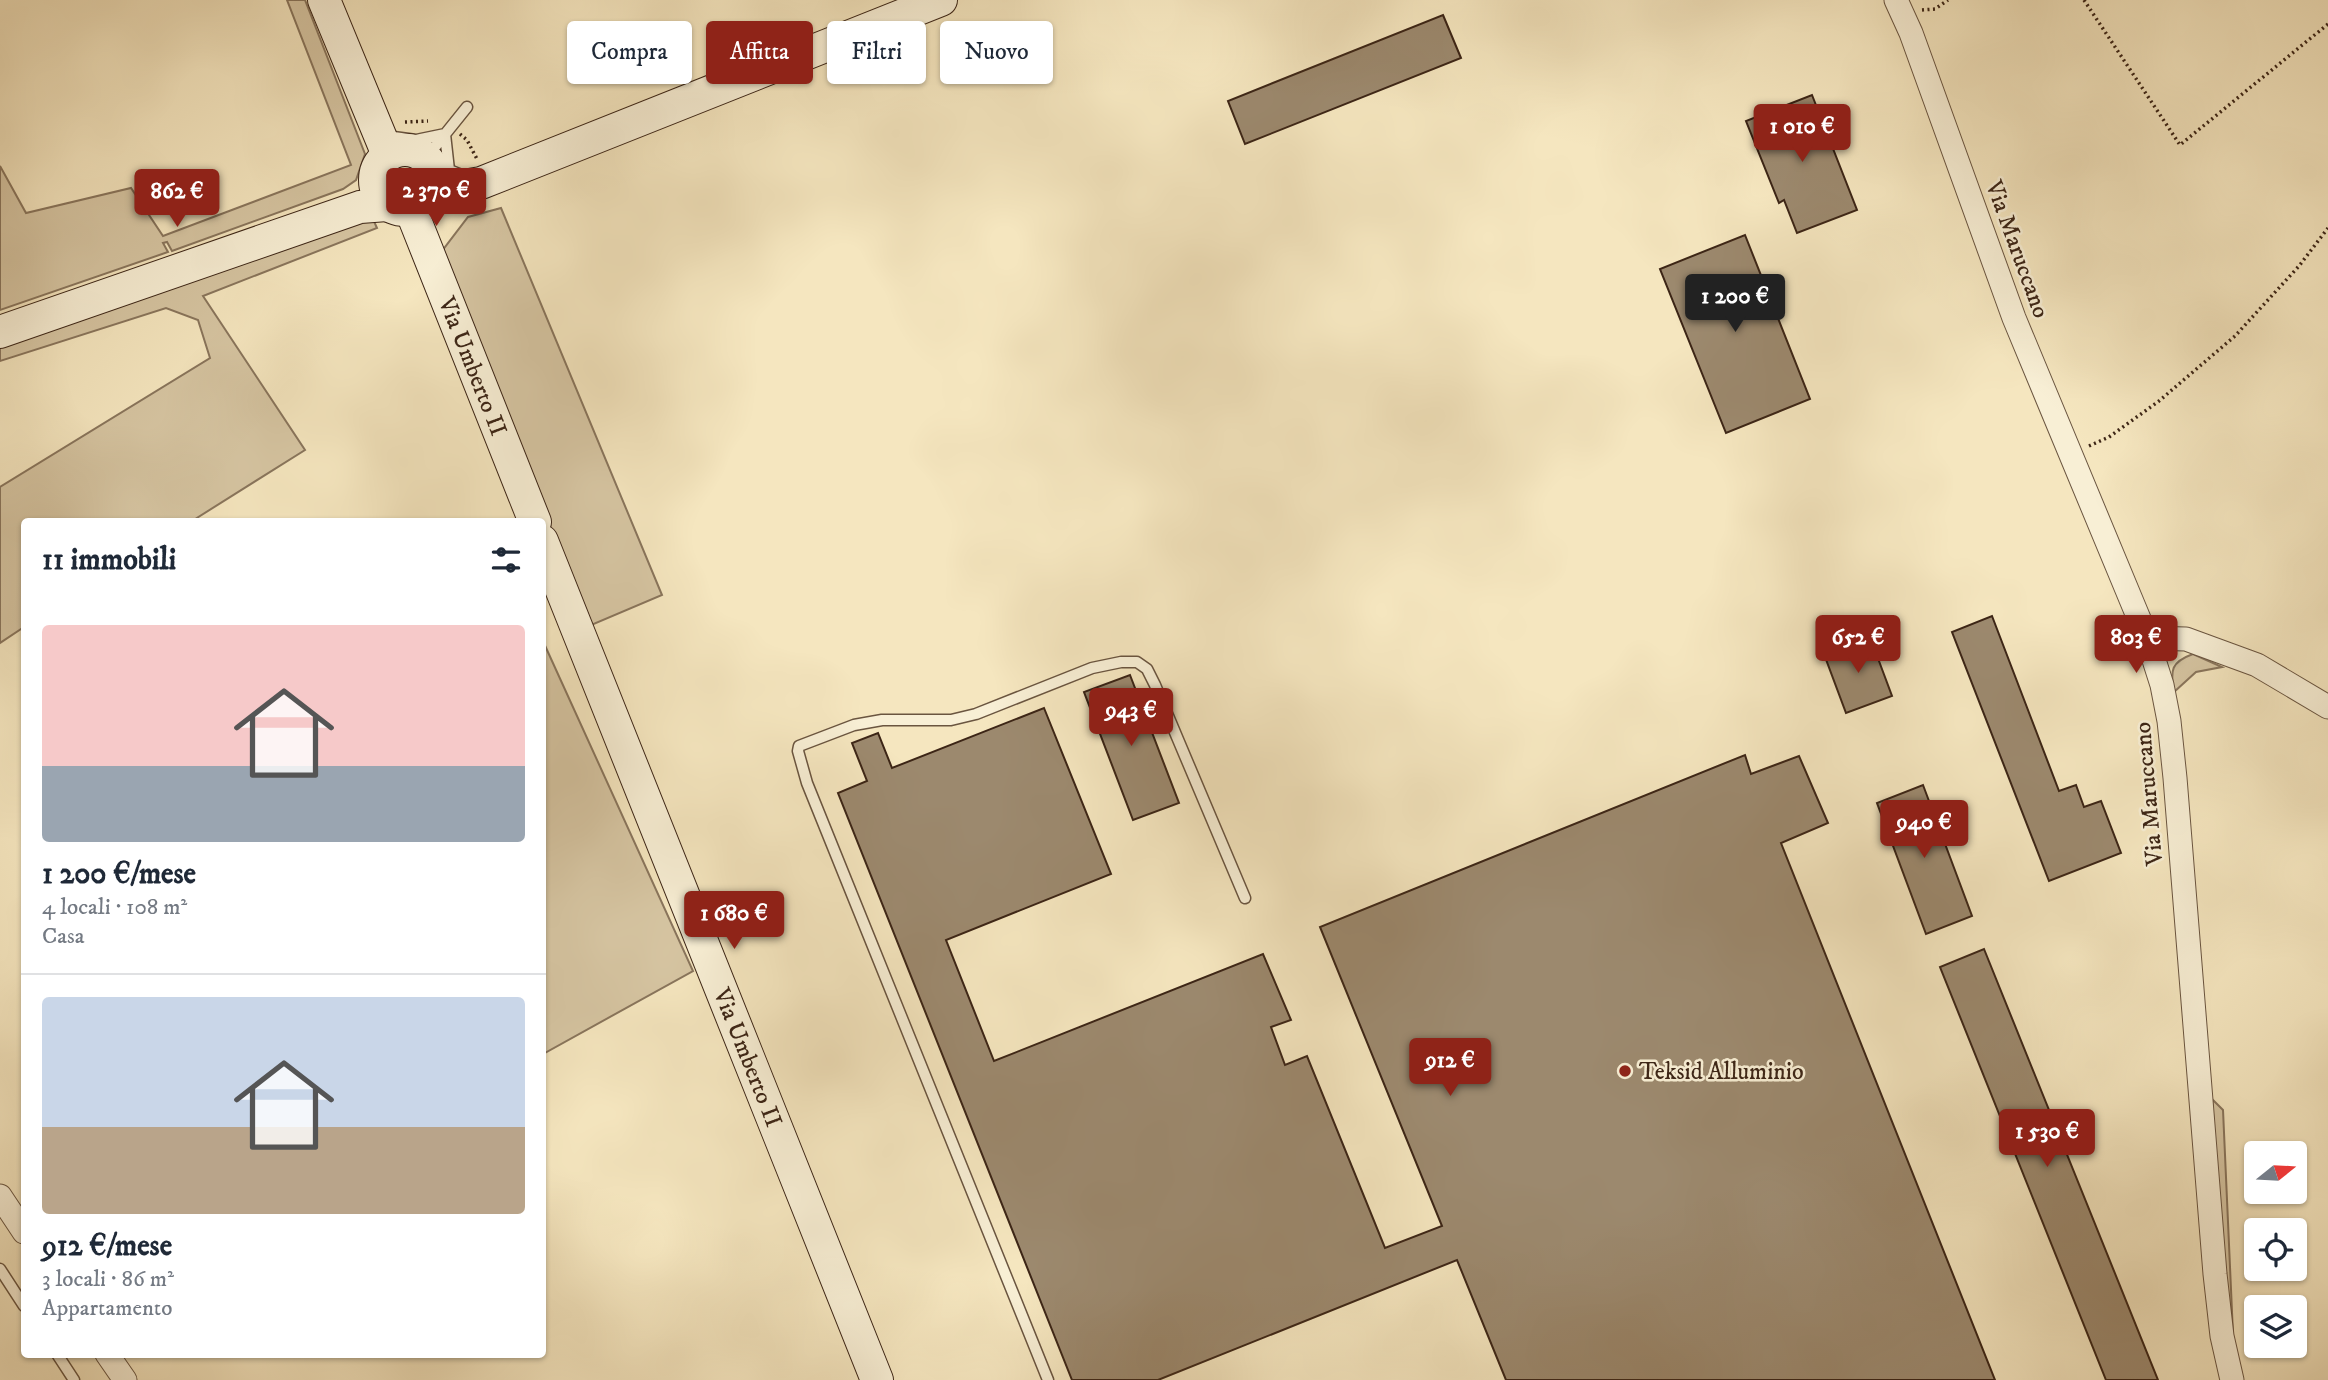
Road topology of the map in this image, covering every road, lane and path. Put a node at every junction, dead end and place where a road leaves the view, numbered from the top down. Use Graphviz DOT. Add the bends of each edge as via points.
graph roads {
  1 [pos="324,0"];
  2 [pos="941,0"];
  3 [pos="1896,0"];
  4 [pos="2084,0"];
  5 [pos="2328,24"];
  6 [pos="467,107"];
  7 [pos="435,158"];
  8 [pos="388,177"];
  9 [pos="481,183"];
  10 [pos="2328,228"];
  11 [pos="0,318"];
  12 [pos="0,331"];
  13 [pos="2071,453"];
  14 [pos="533,518"];
  15 [pos="546,551"];
  16 [pos="2147,638"];
  17 [pos="2328,707"];
  18 [pos="1245,898"];
  19 [pos="0,1196"];
  20 [pos="21,1228"];
  21 [pos="0,1269"];
  22 [pos="21,1301"];
  23 [pos="60,1358"];
  24 [pos="110,1358"];
  25 [pos="74,1380"];
  26 [pos="125,1380"];
  27 [pos="877,1380"];
  28 [pos="1048,1380"];
  29 [pos="2232,1380"];
  1 -- 8 [label="street, Via Umberto II"];
  2 -- 9 [label="street"];
  3 -- 13 [label="street, Via Maruccano" via="2014,318"];
  4 -- 5 [label="path" via="2180,145"];
  6 -- 7 [label="lane"];
  7 -- 8 [label="street" via="401,150"];
  7 -- 8 [label="street" via="432,195 423,205"];
  7 -- 9 [label="lane" via="449,170"];
  7 -- 9 [label="street" via="458,187"];
  8 -- 11 [label="street" via="356,195"];
  8 -- 12 [label="street" via="360,207"];
  8 -- 14 [label="street, Via Umberto II"];
  10 -- 13 [label="path" via="2235,336 2109,437"];
  13 -- 16 [label="street, Via Maruccano"];
  15 -- 27 [label="street, Via Umberto II"];
  16 -- 17 [label="street" via="2186,639 2257,665"];
  16 -- 29 [label="street, Via Maruccano" via="2169,721 2215,1274"];
  18 -- 28 [label="lane" via="1155,685 1147,669 1137,662 1092,668 976,714 951,720 882,720 854,725 799,746 807,783"];
  19 -- 20 [label="street"];
  21 -- 22 [label="lane"];
  23 -- 25 [label="lane"];
  24 -- 26 [label="street"];
}
